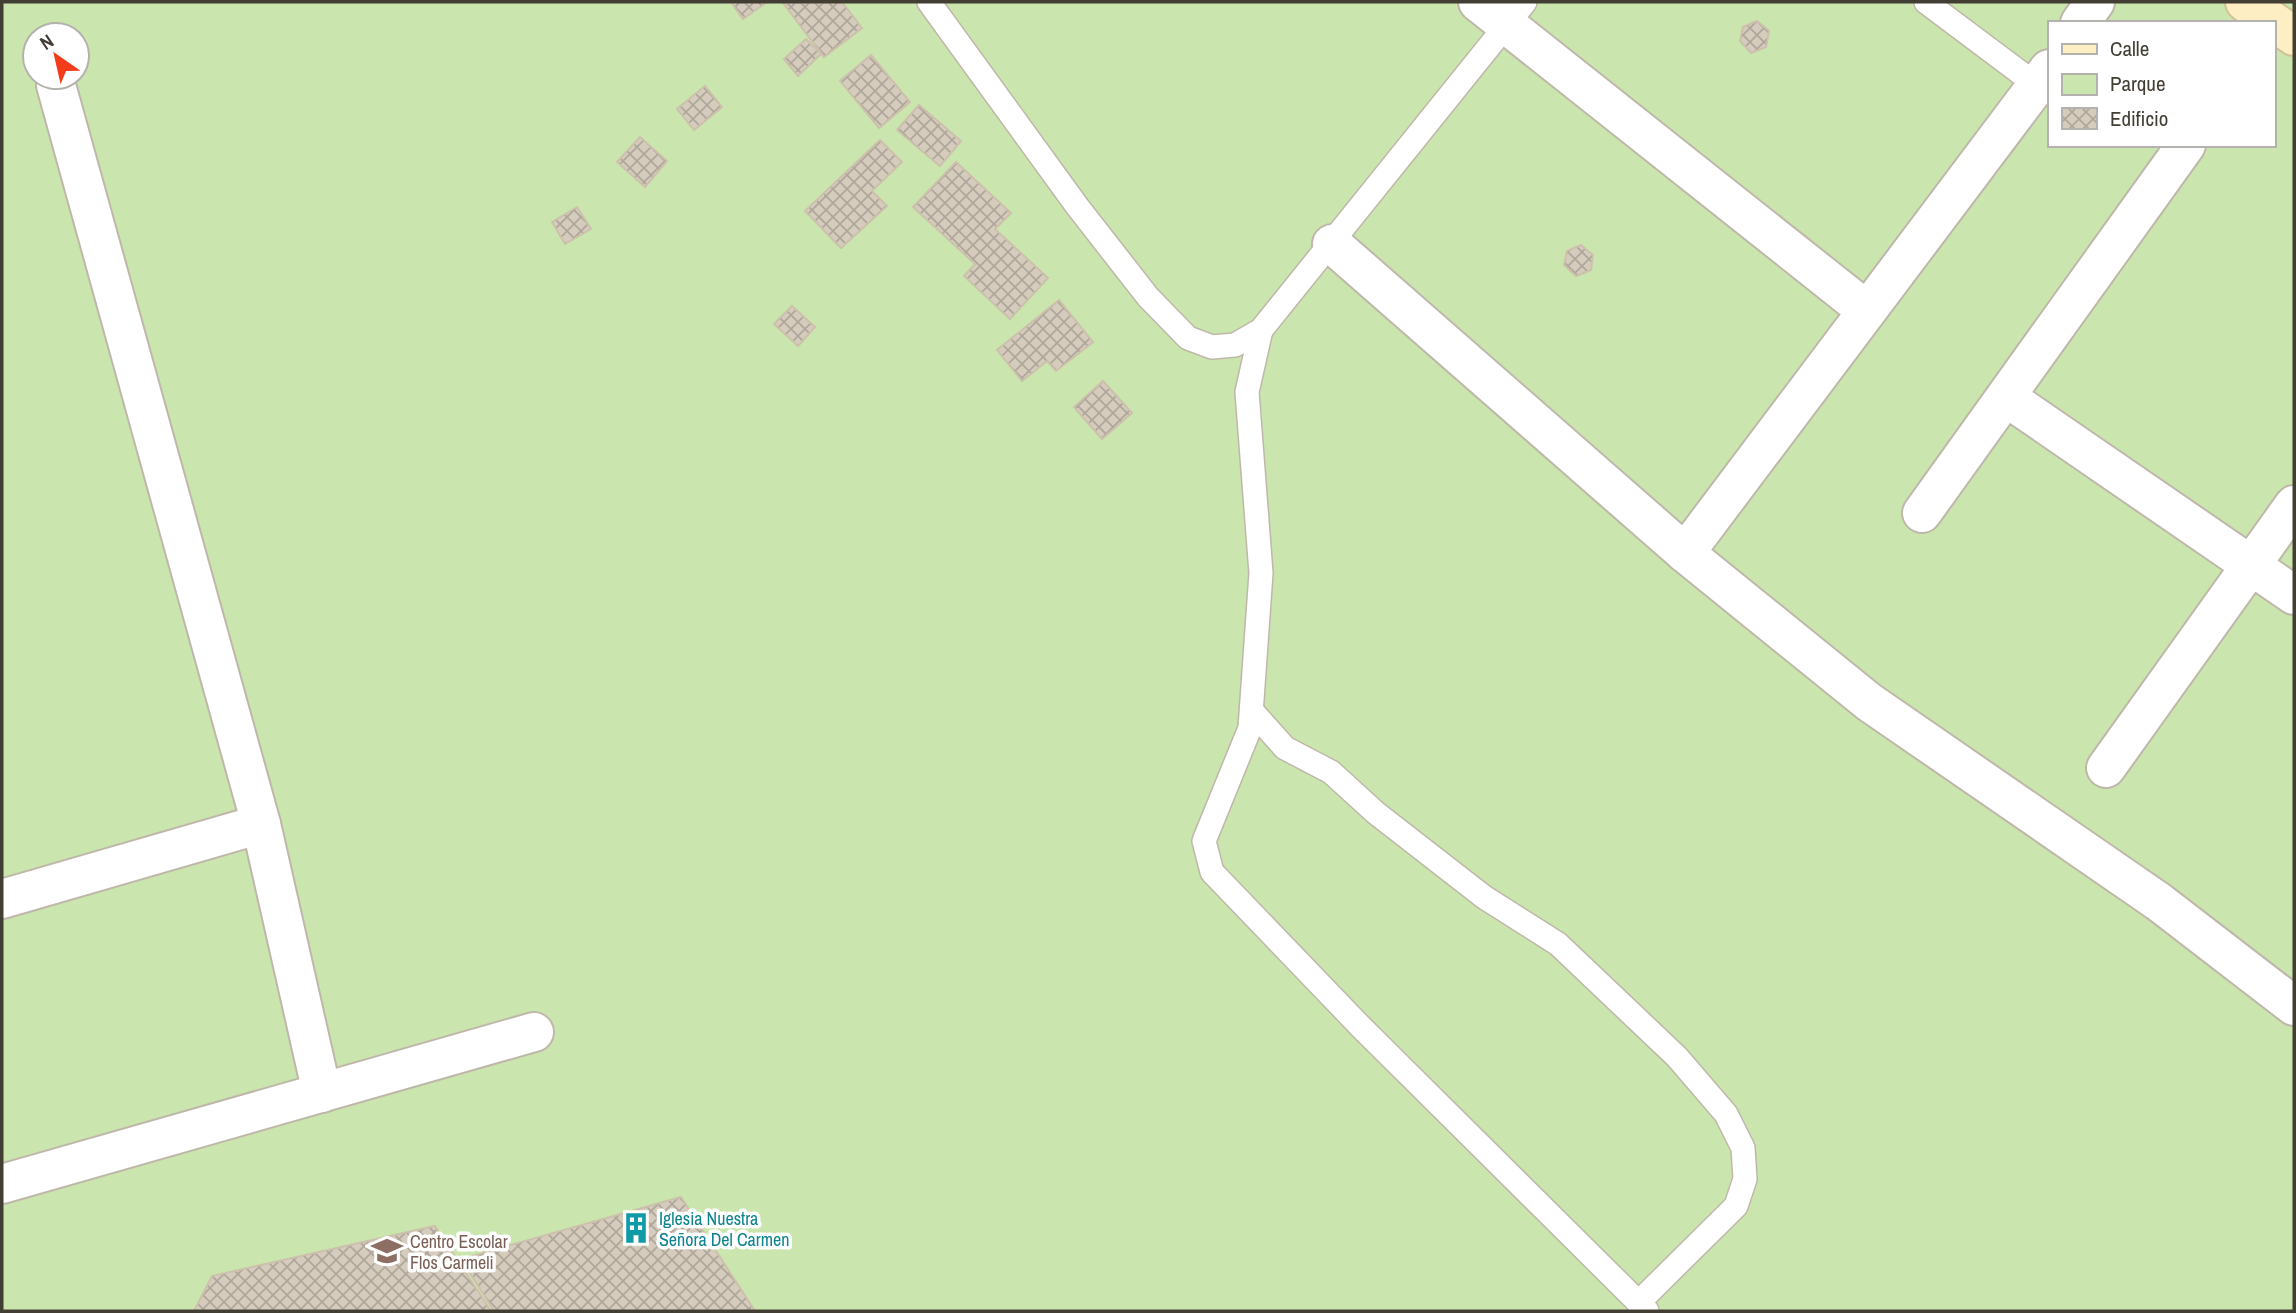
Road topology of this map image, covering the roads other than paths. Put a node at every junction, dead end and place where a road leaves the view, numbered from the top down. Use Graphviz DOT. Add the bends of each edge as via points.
graph roads {
  1 [pos="929,2"];
  2 [pos="1926,2"];
  3 [pos="2095,2"];
  4 [pos="1503,9"];
  5 [pos="2081,21"];
  6 [pos="2043,77"];
  7 [pos="57,91"];
  8 [pos="2185,147"];
  9 [pos="1332,244"];
  10 [pos="1866,310"];
  11 [pos="1261,330"];
  12 [pos="2006,397"];
  13 [pos="2294,505"];
  14 [pos="1922,513"];
  15 [pos="1685,553"];
  16 [pos="2252,566"];
  17 [pos="2294,595"];
  18 [pos="1252,711"];
  19 [pos="2106,768"];
  20 [pos="261,824"];
  21 [pos="2,900"];
  22 [pos="2294,1006"];
  23 [pos="534,1032"];
  24 [pos="322,1093"];
  25 [pos="2,1184"];
  26 [pos="1642,1307"];
  1 -- 11 [label="lane" via="1077,206 1148,297 1188,338 1212,347 1235,345"];
  2 -- 6 [label="lane"];
  3 -- 5 [label="street"];
  4 -- 9 [label="lane"];
  4 -- 10 [label="street"];
  6 -- 10 [label="street"];
  7 -- 20 [label="street"];
  8 -- 12 [label="street"];
  9 -- 11 [label="lane"];
  9 -- 15 [label="street"];
  10 -- 15 [label="street"];
  11 -- 18 [label="lane" via="1247,392 1261,573"];
  12 -- 14 [label="street"];
  12 -- 16 [label="street"];
  13 -- 16 [label="street"];
  15 -- 22 [label="street" via="1869,702 2158,902"];
  16 -- 17 [label="street"];
  16 -- 19 [label="street"];
  18 -- 26 [label="lane" via="1250,728 1204,841 1212,872"];
  18 -- 26 [label="lane" via="1285,748 1331,772 1465,883 1558,944 1677,1056 1726,1114 1743,1148 1745,1179 1736,1206"];
  20 -- 21 [label="street"];
  20 -- 24 [label="street"];
  23 -- 24 [label="street"];
  24 -- 25 [label="street"];
}
